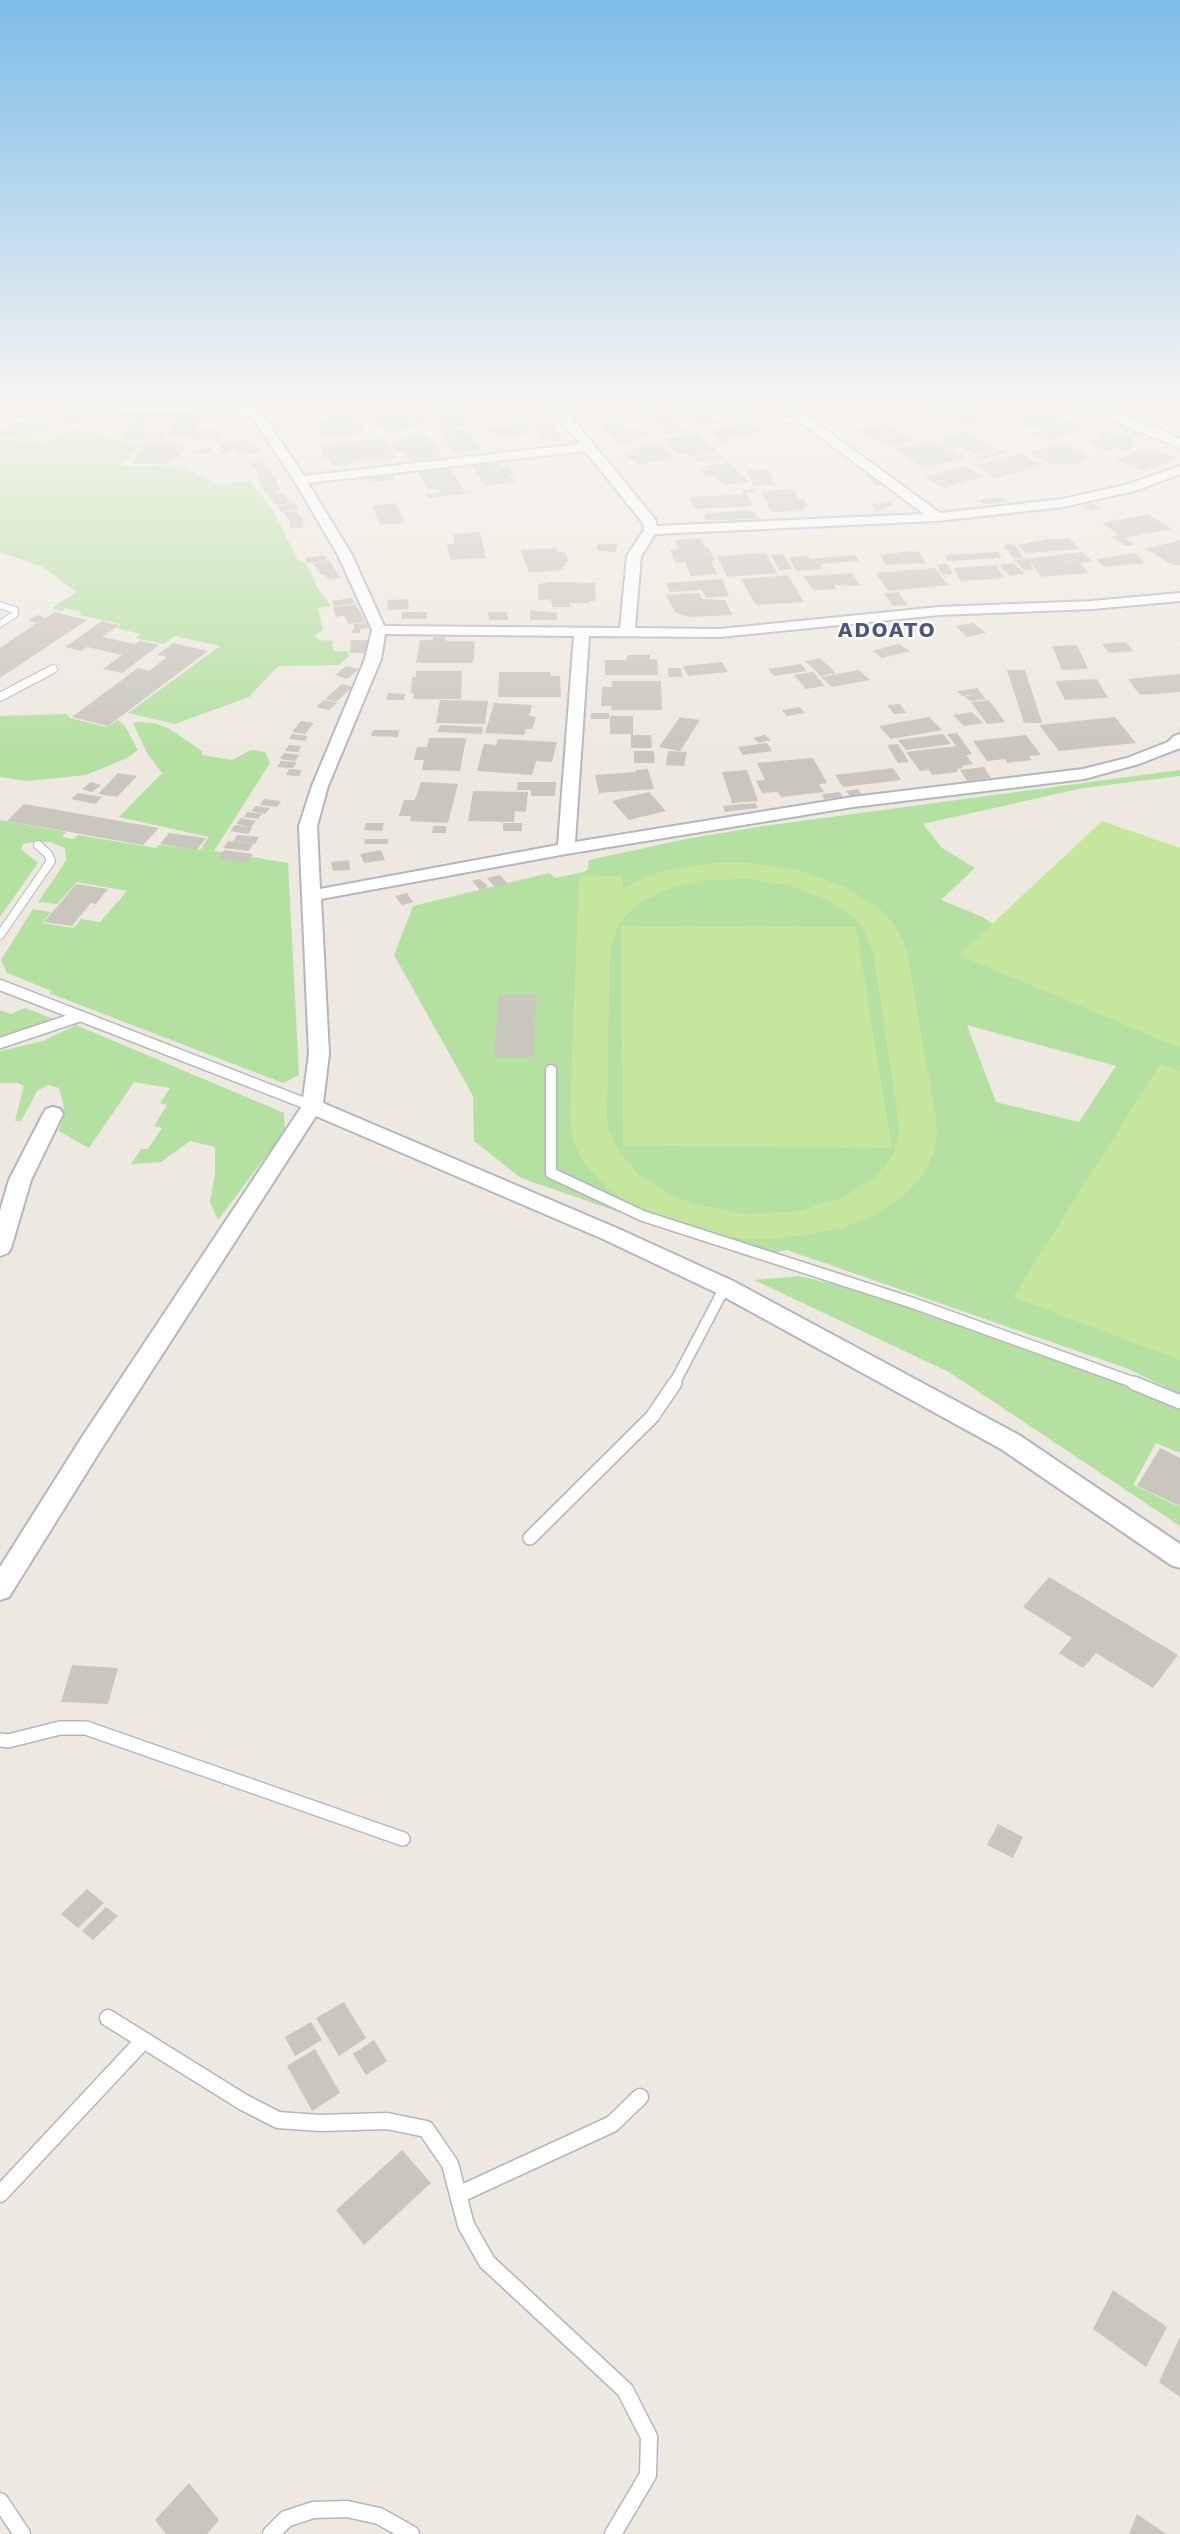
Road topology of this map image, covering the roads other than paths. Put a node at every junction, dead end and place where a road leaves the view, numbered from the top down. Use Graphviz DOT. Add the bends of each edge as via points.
graph roads {
  1 [pos="323,518"];
  2 [pos="647,518"];
  3 [pos="931,518"];
  4 [pos="651,530"];
  5 [pos="1180,597"];
  6 [pos="0,605"];
  7 [pos="0,624"];
  8 [pos="379,630"];
  9 [pos="582,633"];
  10 [pos="627,633"];
  11 [pos="53,669"];
  12 [pos="0,698"];
  13 [pos="1180,739"];
  14 [pos="38,845"];
  15 [pos="566,849"];
  16 [pos="310,896"];
  17 [pos="0,935"];
  18 [pos="0,985"];
  19 [pos="81,1016"];
  20 [pos="0,1043"];
  21 [pos="550,1070"];
  22 [pos="312,1106"];
  23 [pos="53,1114"];
  24 [pos="0,1248"];
  25 [pos="725,1287"];
  26 [pos="1180,1402"];
  27 [pos="530,1538"];
  28 [pos="1180,1558"];
  29 [pos="0,1589"];
  30 [pos="0,1740"];
  31 [pos="403,1839"];
  32 [pos="108,2018"];
  33 [pos="143,2041"];
  34 [pos="640,2097"];
  35 [pos="0,2194"];
  36 [pos="458,2195"];
  37 [pos="0,2501"];
  38 [pos="22,2534"];
  39 [pos="271,2534"];
  40 [pos="411,2534"];
  41 [pos="613,2534"];
  1 -- 8 [label="street" via="345,555"];
  2 -- 4 [label="street"];
  3 -- 4 [label="street"];
  4 -- 10 [label="street" via="634,556"];
  5 -- 10 [label="street" via="939,611 750,631"];
  6 -- 7 [label="lane" via="15,610"];
  8 -- 9 [label="street"];
  8 -- 16 [label="street" via="373,659 320,786 308,826"];
  9 -- 10 [label="street"];
  9 -- 15 [label="street"];
  11 -- 12 [label="lane"];
  13 -- 15 [label="street" via="1133,761 1084,774 854,802"];
  14 -- 17 [label="lane" via="51,861"];
  15 -- 16 [label="street"];
  16 -- 22 [label="street" via="320,1054"];
  18 -- 19 [label="lane"];
  19 -- 20 [label="lane"];
  19 -- 22 [label="lane"];
  21 -- 26 [label="lane" via="551,1173 643,1216 913,1303"];
  22 -- 25 [label="street"];
  22 -- 29 [label="street"];
  23 -- 24 [label="street" via="20,1180"];
  25 -- 27 [label="lane" via="670,1392 652,1417"];
  25 -- 28 [label="street" via="1010,1442"];
  30 -- 31 [label="lane" via="60,1728 86,1728"];
  32 -- 33 [label="lane"];
  33 -- 35 [label="lane"];
  33 -- 36 [label="lane" via="278,2120 387,2121 426,2129 450,2164"];
  34 -- 36 [label="lane" via="612,2124"];
  36 -- 41 [label="lane" via="466,2225 487,2262 625,2390 649,2437 648,2475"];
  37 -- 38 [label="lane"];
  39 -- 40 [label="lane" via="286,2519 313,2510 347,2509 380,2516"];
}
